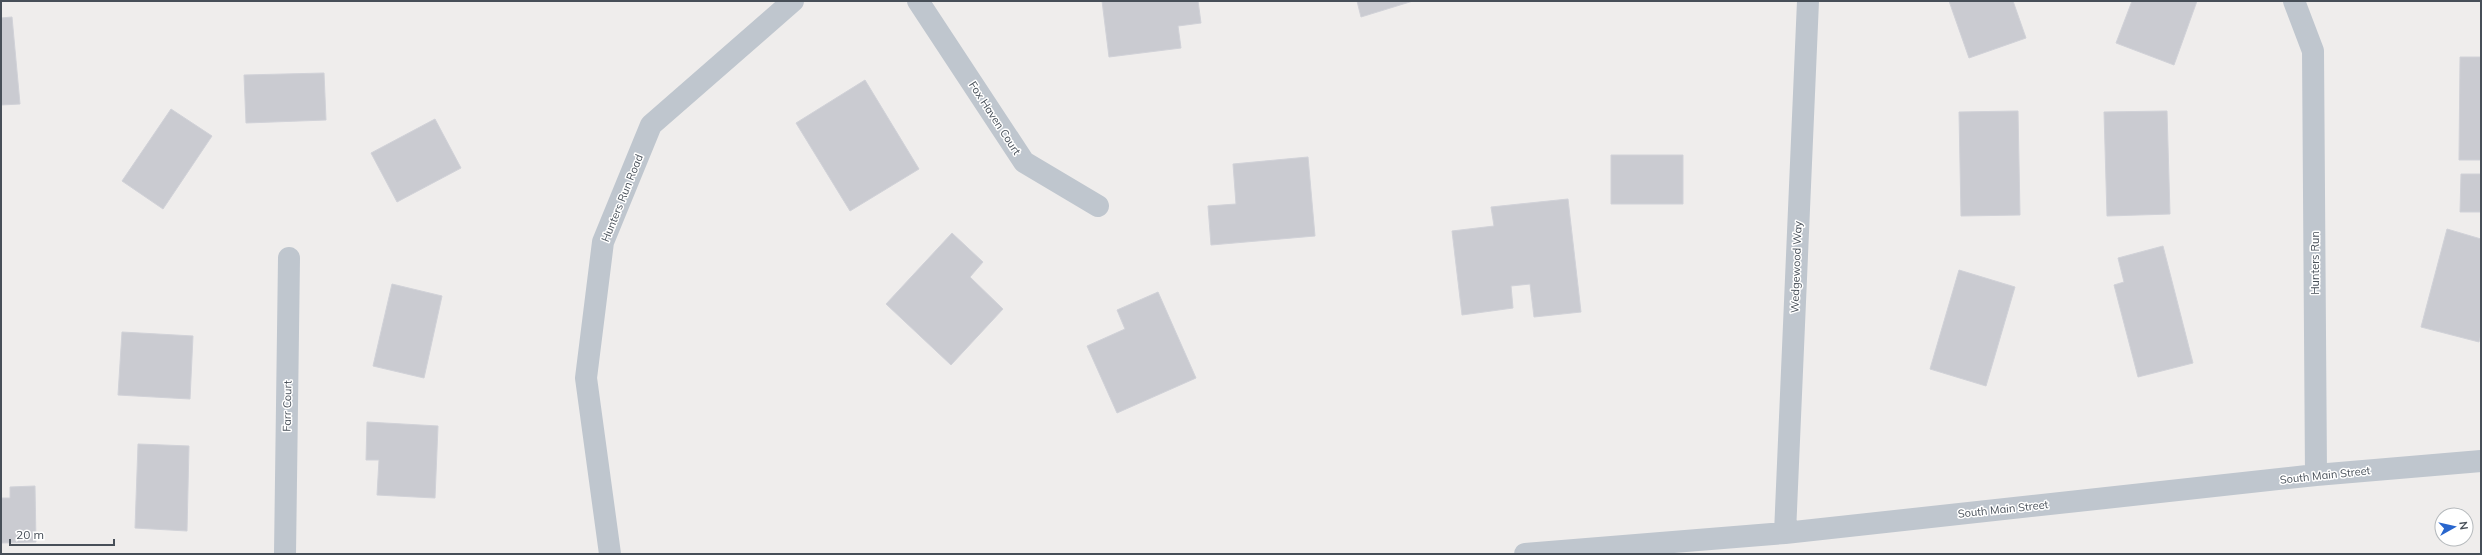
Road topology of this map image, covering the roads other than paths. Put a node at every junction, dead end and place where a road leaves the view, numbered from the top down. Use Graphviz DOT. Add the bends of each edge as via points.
graph roads {
  1 [pos="793,1"];
  2 [pos="918,1"];
  3 [pos="1808,1"];
  4 [pos="2294,1"];
  5 [pos="1098,206"];
  6 [pos="289,258"];
  7 [pos="2481,461"];
  8 [pos="2316,475"];
  9 [pos="1785,533"];
  10 [pos="285,554"];
  11 [pos="610,554"];
  12 [pos="1525,554"];
  1 -- 11 [label="street, Hunters Run Road" via="651,125 602,242 586,378"];
  2 -- 5 [label="street, Fox Haven Court" via="1024,162"];
  3 -- 9 [label="street, Wedgewood Way"];
  4 -- 8 [label="street, Hunters Run" via="2313,50"];
  6 -- 10 [label="street, Farr Court"];
  7 -- 8 [label="street, South Main Street"];
  8 -- 9 [label="street, South Main Street"];
  9 -- 12 [label="street, South Main Street"];
}
